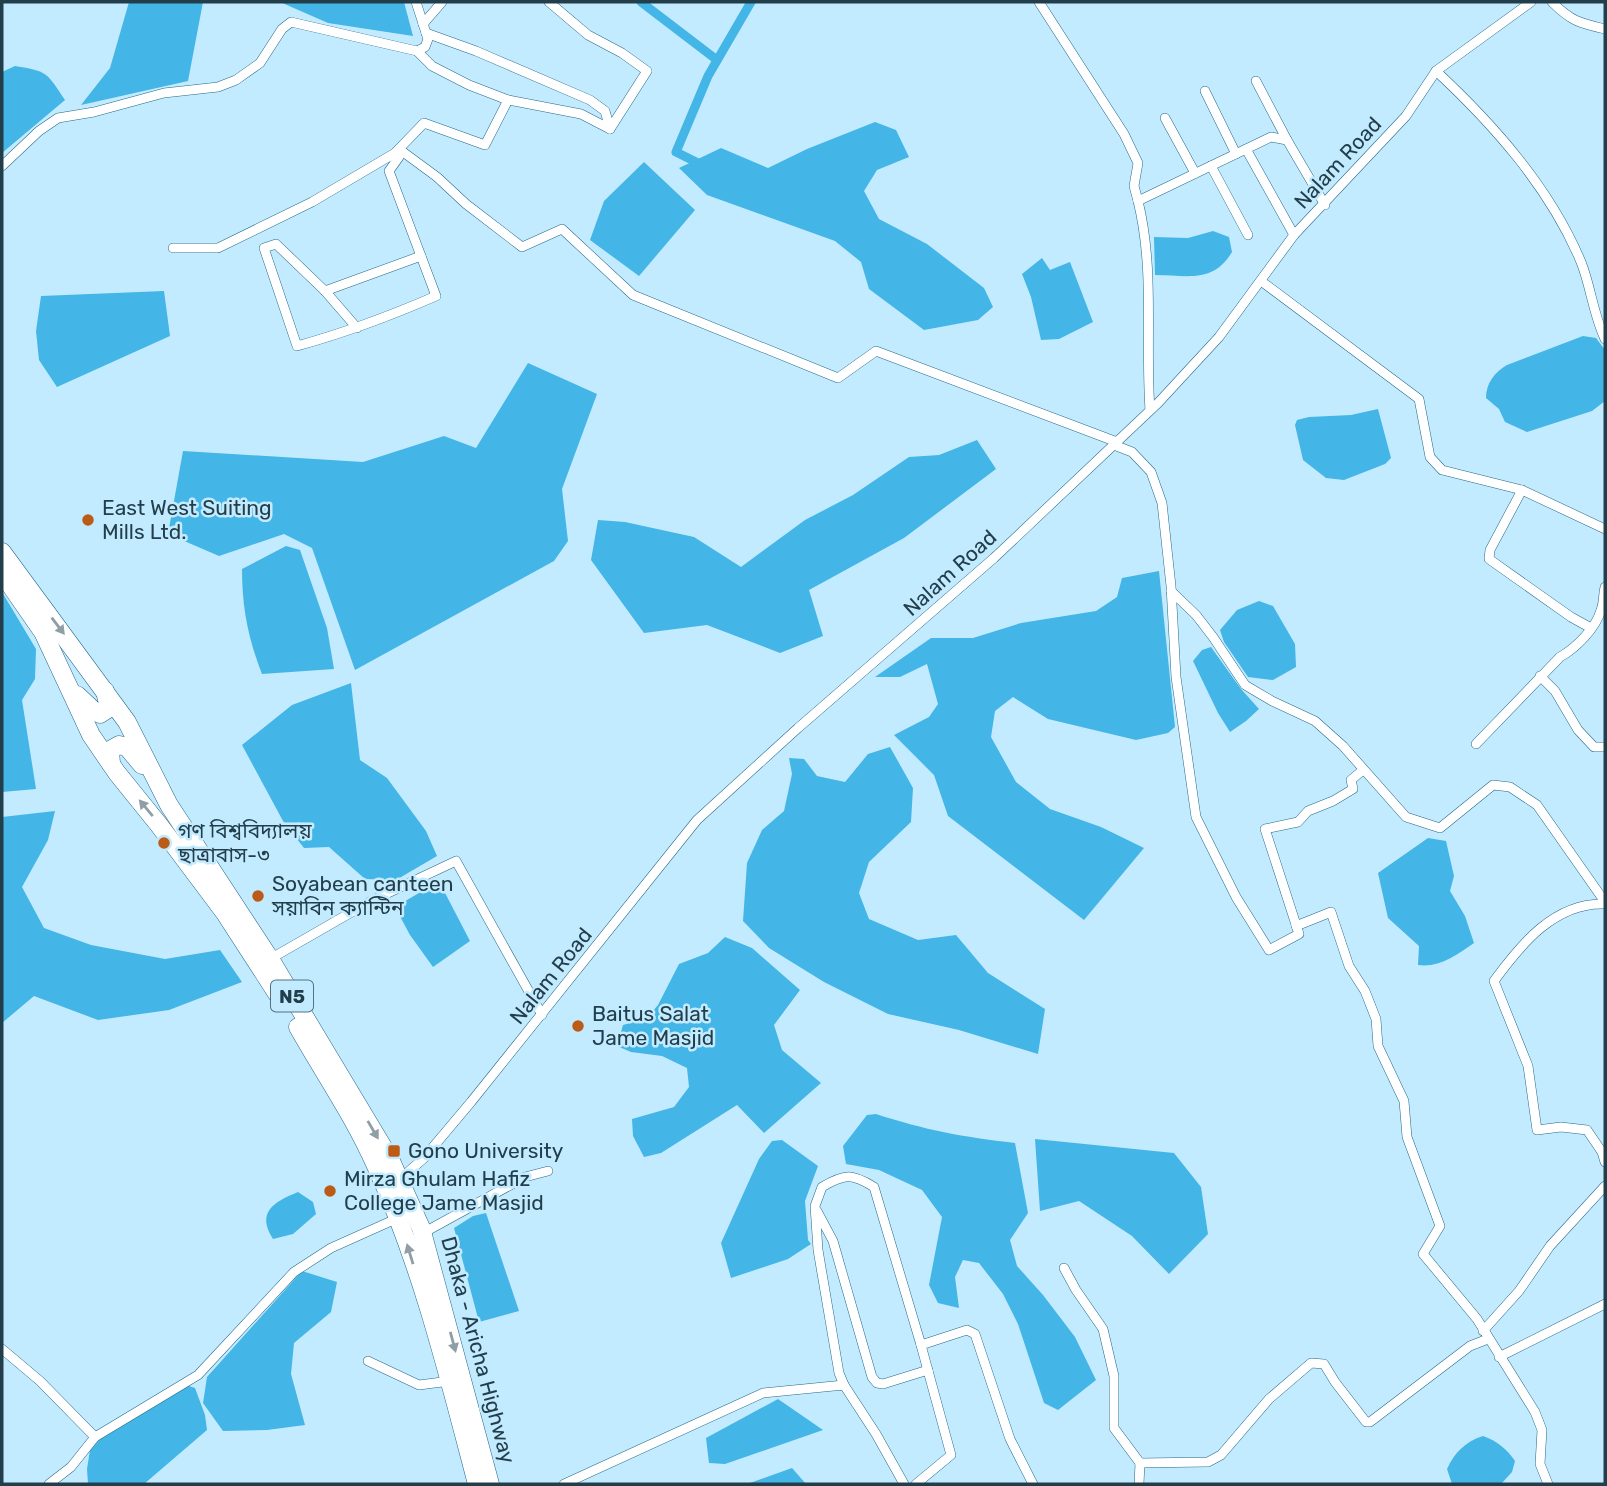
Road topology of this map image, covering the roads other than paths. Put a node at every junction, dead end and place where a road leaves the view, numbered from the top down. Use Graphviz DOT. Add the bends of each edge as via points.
graph roads {
  1 [pos="416,2"];
  2 [pos="442,2"];
  3 [pos="549,2"];
  4 [pos="1039,2"];
  5 [pos="1531,2"];
  6 [pos="1552,2"];
  7 [pos="425,29"];
  8 [pos="1605,30"];
  9 [pos="417,51"];
  10 [pos="1436,71"];
  11 [pos="1256,81"];
  12 [pos="1205,91"];
  13 [pos="509,100"];
  14 [pos="1165,118"];
  15 [pos="610,129"];
  16 [pos="1287,140"];
  17 [pos="1246,149"];
  18 [pos="397,151"];
  19 [pos="1236,154"];
  20 [pos="2,166"];
  21 [pos="1211,166"];
  22 [pos="1195,173"];
  23 [pos="1138,201"];
  24 [pos="1325,205"];
  25 [pos="1248,235"];
  26 [pos="1294,235"];
  27 [pos="173,248"];
  28 [pos="421,256"];
  29 [pos="1261,281"];
  30 [pos="325,291"];
  31 [pos="356,328"];
  32 [pos="1605,338"];
  33 [pos="1150,410"];
  34 [pos="1116,444"];
  35 [pos="1522,490"];
  36 [pos="1605,529"];
  37 [pos="2,552"];
  38 [pos="2,573"];
  39 [pos="1605,587"];
  40 [pos="1171,591"];
  41 [pos="1591,628"];
  42 [pos="1540,676"];
  43 [pos="64,679"];
  44 [pos="105,691"];
  45 [pos="1476,744"];
  46 [pos="1605,747"];
  47 [pos="111,764"];
  48 [pos="1363,770"];
  49 [pos="156,783"];
  50 [pos="1605,903"];
  51 [pos="1296,926"];
  52 [pos="270,959"];
  53 [pos="542,1015"];
  54 [pos="1605,1162"];
  55 [pos="548,1171"];
  56 [pos="400,1179"];
  57 [pos="1605,1186"];
  58 [pos="815,1206"];
  59 [pos="398,1218"];
  60 [pos="423,1233"];
  61 [pos="1064,1268"];
  62 [pos="1605,1304"];
  63 [pos="1486,1335"];
  64 [pos="921,1345"];
  65 [pos="2,1349"];
  66 [pos="1499,1357"];
  67 [pos="368,1361"];
  68 [pos="928,1370"];
  69 [pos="450,1381"];
  70 [pos="844,1385"];
  71 [pos="95,1437"];
  72 [pos="1140,1463"];
  73 [pos="49,1484"];
  74 [pos="477,1484"];
  75 [pos="490,1484"];
  76 [pos="564,1484"];
  77 [pos="904,1484"];
  78 [pos="916,1484"];
  79 [pos="1032,1484"];
  80 [pos="1139,1484"];
  81 [pos="1548,1484"];
  1 -- 7 [label="street"];
  2 -- 7 [label="street"];
  3 -- 15 [label="street" via="588,35 647,71"];
  4 -- 23 [label="street" via="1124,134 1138,163 1134,186"];
  5 -- 10 [label="street, Nalam Road"];
  6 -- 8 [label="street" via="1577,23"];
  7 -- 9 [label="street" via="428,43"];
  7 -- 15 [label="street" via="590,100 605,111"];
  9 -- 13 [label="street" via="432,66"];
  9 -- 20 [label="street" via="297,22 287,24 260,63 236,80 58,118"];
  10 -- 24 [label="street, Nalam Road" via="1406,116"];
  10 -- 32 [label="street" via="1475,107 1550,203 1582,264 1596,321"];
  11 -- 16 [label="street"];
  12 -- 19 [label="street"];
  13 -- 15 [label="street" via="582,114"];
  13 -- 18 [label="street" via="485,145 425,123"];
  14 -- 22 [label="street"];
  16 -- 17 [label="street" via="1271,137"];
  16 -- 24 [label="street"];
  17 -- 19 [label="street"];
  17 -- 26 [label="street"];
  18 -- 27 [label="street" via="312,202 218,248"];
  18 -- 28 [label="street" via="399,157 389,171"];
  18 -- 34 [label="street" via="438,177 522,247 562,229 633,295 838,378 876,351"];
  19 -- 21 [label="street"];
  21 -- 22 [label="street"];
  21 -- 25 [label="street"];
  22 -- 23 [label="street"];
  23 -- 33 [label="street" via="1149,271"];
  24 -- 26 [label="street, Nalam Road"];
  26 -- 29 [label="street, Nalam Road"];
  28 -- 30 [label="street"];
  28 -- 31 [label="street" via="436,296"];
  29 -- 33 [label="street, Nalam Road" via="1219,337"];
  29 -- 35 [label="street" via="1419,399 1430,457 1442,470"];
  30 -- 31 [label="street"];
  30 -- 31 [label="street" via="276,244 264,248 297,346"];
  33 -- 34 [label="street, Nalam Road"];
  34 -- 40 [label="street" via="1132,452 1151,472 1162,503"];
  34 -- 53 [label="street, Nalam Road" via="697,820"];
  35 -- 36 [label="street"];
  35 -- 41 [label="street" via="1489,559"];
  37 -- 44 [label="highway, Dhaka - Aricha Highway / N5, one-way"];
  38 -- 43 [label="highway, N5" via="43,632"];
  39 -- 41 [label="street" via="1602,609"];
  40 -- 48 [label="street" via="1213,636 1245,685 1315,721"];
  40 -- 51 [label="street" via="1176,677 1196,817 1269,950 1299,934"];
  41 -- 42 [label="street"];
  42 -- 45 [label="street"];
  42 -- 46 [label="street" via="1556,691 1578,730 1594,747"];
  43 -- 44 [label="highway" via="100,714 110,708"];
  43 -- 47 [label="highway, N5"];
  44 -- 49 [label="highway, Dhaka - Aricha Highway / N5" via="136,739"];
  47 -- 49 [label="highway" via="110,750 127,747"];
  59 -- 47 [label="highway, N5, one-way" via="375,1163 226,913"];
  48 -- 50 [label="street" via="1406,817 1440,828 1493,785 1510,787 1537,805"];
  48 -- 51 [label="street" via="1351,780 1353,789 1333,802 1308,811 1298,822 1265,829"];
  49 -- 52 [label="highway, Dhaka - Aricha Highway / N5"];
  50 -- 54 [label="street" via="1588,903 1550,920 1520,947 1494,981 1528,1066 1538,1130 1561,1126 1587,1130"];
  51 -- 63 [label="street" via="1331,912 1349,966 1376,1020 1378,1046 1404,1101 1407,1138 1440,1226 1423,1255"];
  52 -- 53 [label="street" via="371,901 456,861"];
  52 -- 56 [label="highway, Dhaka - Aricha Highway / N5, one-way"];
  53 -- 56 [label="street, Nalam Road" via="431,1150"];
  55 -- 60 [label="street" via="526,1177"];
  56 -- 60 [label="highway, Dhaka - Aricha Highway / N5"];
  57 -- 63 [label="street" via="1550,1246"];
  58 -- 64 [label="street" via="822,1186 841,1176 858,1177 874,1187"];
  58 -- 68 [label="street" via="833,1241 872,1377 883,1384"];
  58 -- 70 [label="street" via="818,1250"];
  69 -- 59 [label="highway, N5, one-way"];
  59 -- 71 [label="street" via="331,1248 294,1272 198,1375"];
  60 -- 75 [label="highway, Dhaka - Aricha Highway / N5, one-way"];
  61 -- 72 [label="street" via="1103,1329 1114,1376 1114,1428"];
  62 -- 66 [label="street"];
  63 -- 66 [label="street"];
  63 -- 72 [label="street" via="1370,1422 1324,1364 1311,1363 1269,1398 1221,1455 1208,1462"];
  64 -- 68 [label="street"];
  64 -- 79 [label="street" via="967,1330 975,1334 1010,1438"];
  65 -- 71 [label="street"];
  66 -- 81 [label="street" via="1542,1430 1540,1464"];
  67 -- 69 [label="street" via="419,1385"];
  68 -- 78 [label="street" via="951,1455"];
  69 -- 74 [label="highway, N5"];
  70 -- 76 [label="street" via="763,1393"];
  70 -- 77 [label="street"];
  71 -- 73 [label="street" via="71,1467"];
  72 -- 80 [label="street"];
}
